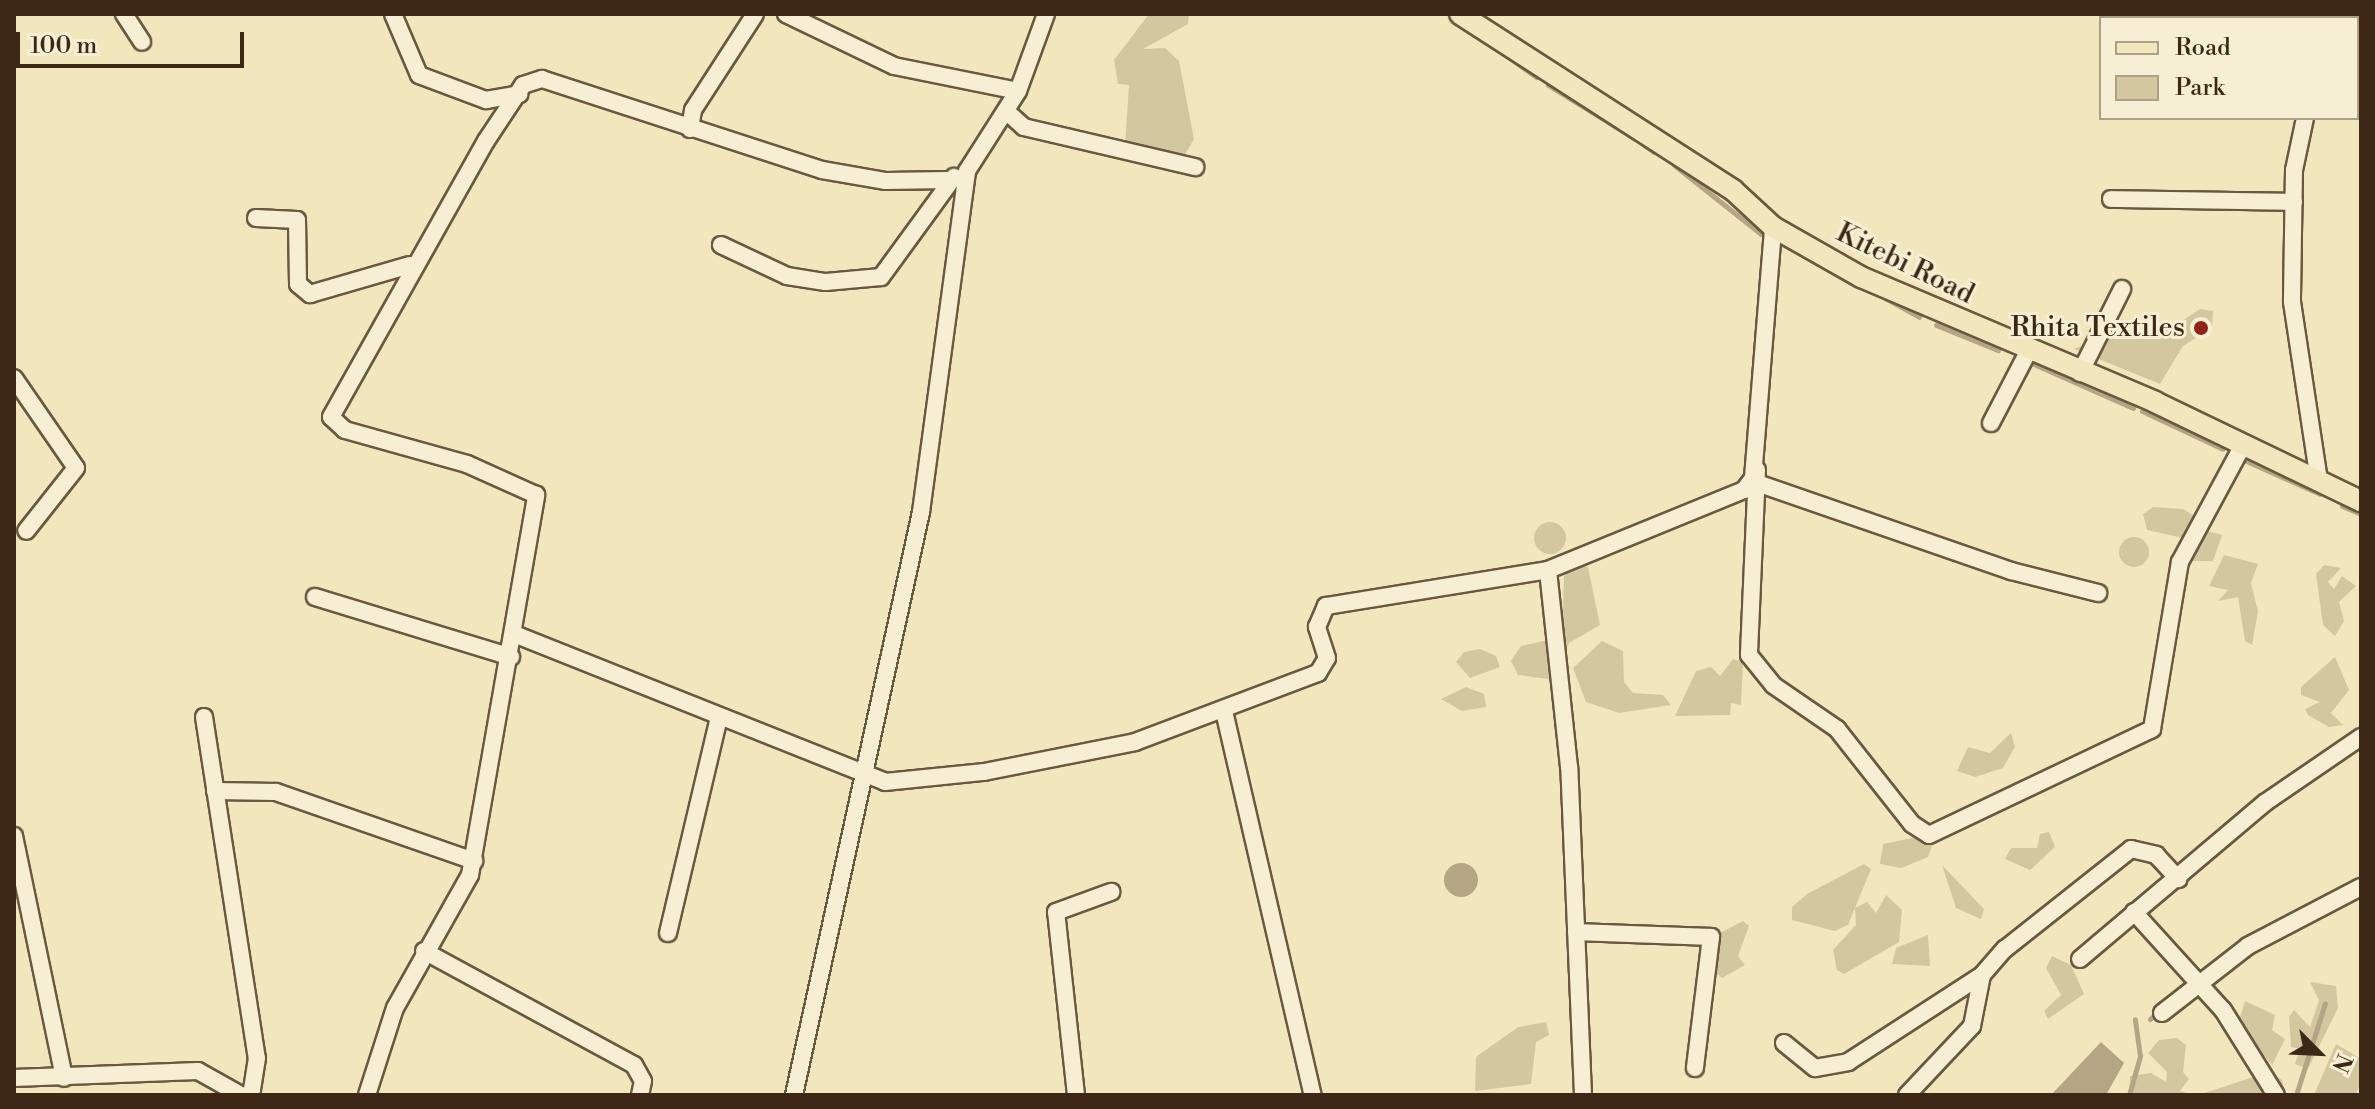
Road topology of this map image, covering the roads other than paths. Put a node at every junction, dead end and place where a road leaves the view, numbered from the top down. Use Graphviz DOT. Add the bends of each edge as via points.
graph roads {
  1 [pos="124,14"];
  2 [pos="393,14"];
  3 [pos="755,14"];
  4 [pos="786,14"];
  5 [pos="1046,14"];
  6 [pos="1460,14"];
  7 [pos="2274,14"];
  8 [pos="2302,16"];
  9 [pos="142,42"];
  10 [pos="1018,91"];
  11 [pos="519,94"];
  12 [pos="1006,111"];
  13 [pos="2305,120"];
  14 [pos="690,129"];
  15 [pos="1195,167"];
  16 [pos="967,171"];
  17 [pos="948,180"];
  18 [pos="2111,199"];
  19 [pos="2294,202"];
  20 [pos="256,218"];
  21 [pos="1773,227"];
  22 [pos="721,245"];
  23 [pos="410,265"];
  24 [pos="2122,289"];
  25 [pos="2025,357"];
  26 [pos="2080,373"];
  27 [pos="14,378"];
  28 [pos="1991,423"];
  29 [pos="2243,445"];
  30 [pos="1757,477"];
  31 [pos="2319,481"];
  32 [pos="2361,501"];
  33 [pos="26,531"];
  34 [pos="1548,570"];
  35 [pos="2098,593"];
  36 [pos="315,597"];
  37 [pos="514,634"];
  38 [pos="511,657"];
  39 [pos="1224,711"];
  40 [pos="204,717"];
  41 [pos="719,717"];
  42 [pos="2361,737"];
  43 [pos="860,776"];
  44 [pos="215,791"];
  45 [pos="14,836"];
  46 [pos="474,861"];
  47 [pos="2178,879"];
  48 [pos="2361,887"];
  49 [pos="1111,892"];
  50 [pos="2134,912"];
  51 [pos="1576,932"];
  52 [pos="668,933"];
  53 [pos="424,951"];
  54 [pos="2080,959"];
  55 [pos="1982,975"];
  56 [pos="2199,984"];
  57 [pos="2162,1013"];
  58 [pos="1784,1043"];
  59 [pos="1695,1068"];
  60 [pos="14,1078"];
  61 [pos="64,1078"];
  62 [pos="241,1095"];
  63 [pos="251,1095"];
  64 [pos="367,1095"];
  65 [pos="640,1095"];
  66 [pos="794,1095"];
  67 [pos="1076,1095"];
  68 [pos="1313,1095"];
  69 [pos="1583,1095"];
  70 [pos="1907,1095"];
  71 [pos="2276,1095"];
  1 -- 9 [label="street"];
  2 -- 11 [label="street" via="419,75 486,100"];
  3 -- 14 [label="street" via="693,110"];
  4 -- 10 [label="street" via="894,66"];
  5 -- 10 [label="street"];
  6 -- 21 [label="main road, Kitebi Road" via="1733,190"];
  7 -- 8 [label="street"];
  10 -- 12 [label="street"];
  11 -- 14 [label="street" via="529,78 542,79"];
  11 -- 23 [label="street"];
  12 -- 15 [label="street" via="1037,131"];
  12 -- 16 [label="street"];
  13 -- 19 [label="street"];
  14 -- 17 [label="street" via="822,170 886,181"];
  16 -- 17 [label="street"];
  16 -- 43 [label="street" via="921,512"];
  17 -- 22 [label="street" via="881,277 826,282 787,276"];
  18 -- 19 [label="street"];
  19 -- 31 [label="street" via="2296,357"];
  20 -- 23 [label="street" via="297,220 298,284 310,294"];
  21 -- 25 [label="main road, Kitebi Road"];
  21 -- 30 [label="street"];
  23 -- 37 [label="street" via="412,284 375,329 331,417 345,430 534,491"];
  24 -- 26 [label="street"];
  25 -- 26 [label="main road, Kitebi Road"];
  25 -- 28 [label="street"];
  26 -- 29 [label="main road, Kitebi Road"];
  27 -- 33 [label="street" via="76,468"];
  29 -- 30 [label="street" via="2180,562 2152,729 1929,835 1912,824 1837,729 1773,685 1749,655"];
  29 -- 31 [label="main road, Kitebi Road"];
  30 -- 34 [label="street" via="1744,490"];
  30 -- 35 [label="street" via="2011,571"];
  31 -- 32 [label="main road, Kitebi Road"];
  34 -- 39 [label="street" via="1326,606 1317,627 1324,667"];
  34 -- 51 [label="street"];
  36 -- 38 [label="street"];
  37 -- 38 [label="street"];
  37 -- 41 [label="street"];
  38 -- 46 [label="street"];
  39 -- 43 [label="street" via="1135,742 993,771 885,782"];
  39 -- 68 [label="street"];
  40 -- 44 [label="street"];
  41 -- 43 [label="street"];
  41 -- 52 [label="street"];
  42 -- 47 [label="street" via="2266,802"];
  43 -- 66 [label="street"];
  44 -- 46 [label="street" via="276,792"];
  44 -- 63 [label="street" via="257,1058"];
  45 -- 61 [label="street"];
  46 -- 53 [label="street"];
  47 -- 50 [label="street"];
  47 -- 55 [label="street" via="2156,855 2131,849"];
  48 -- 56 [label="street" via="2248,946"];
  49 -- 67 [label="street" via="1056,912"];
  50 -- 54 [label="street"];
  50 -- 56 [label="street"];
  51 -- 59 [label="street" via="1711,937"];
  51 -- 69 [label="street"];
  53 -- 64 [label="street" via="395,1008"];
  53 -- 65 [label="street" via="634,1065 643,1081"];
  55 -- 58 [label="street" via="1831,1069 1811,1067"];
  55 -- 70 [label="street" via="1972,1026"];
  56 -- 57 [label="street"];
  56 -- 71 [label="street"];
  60 -- 61 [label="street"];
  61 -- 62 [label="street" via="198,1071"];
}
